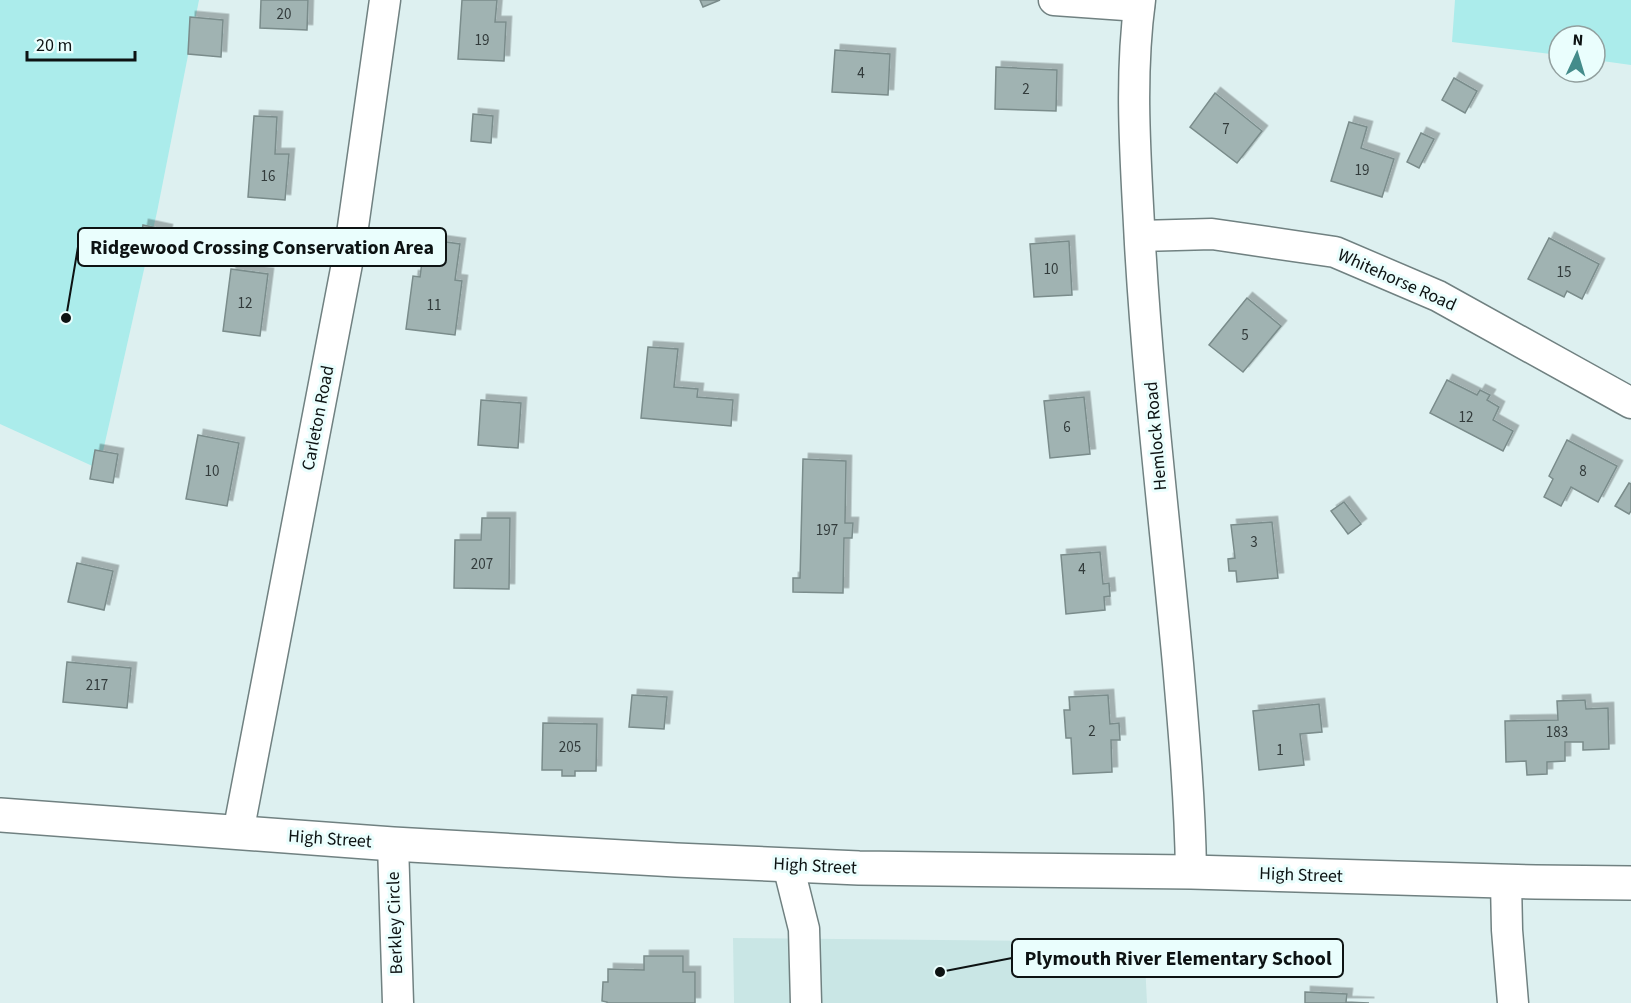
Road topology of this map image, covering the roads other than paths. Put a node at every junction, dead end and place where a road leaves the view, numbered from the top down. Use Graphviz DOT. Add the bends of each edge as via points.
graph roads {
  1 [pos="385,0"];
  2 [pos="1054,0"];
  3 [pos="1140,3"];
  4 [pos="1140,236"];
  5 [pos="1631,403"];
  6 [pos="0,815"];
  7 [pos="238,833"];
  8 [pos="393,844"];
  9 [pos="788,865"];
  10 [pos="1191,872"];
  11 [pos="1506,881"];
  12 [pos="1631,883"];
  13 [pos="398,1003"];
  14 [pos="806,1003"];
  15 [pos="1514,1003"];
  1 -- 7 [label="street, Carleton Road" via="350,248"];
  2 -- 3 [label="street"];
  3 -- 4 [label="street, Hemlock Road" via="1134,76"];
  4 -- 5 [label="street, Whitehorse Road" via="1212,234 1335,252 1438,296"];
  4 -- 10 [label="street, Hemlock Road" via="1181,700"];
  6 -- 7 [label="main road, High Street"];
  7 -- 8 [label="main road, High Street"];
  8 -- 9 [label="main road, High Street"];
  8 -- 13 [label="street, Berkley Circle"];
  9 -- 10 [label="main road, High Street"];
  9 -- 14 [label="street" via="804,929"];
  10 -- 11 [label="main road, High Street"];
  11 -- 12 [label="main road, High Street"];
  11 -- 15 [label="street"];
}
